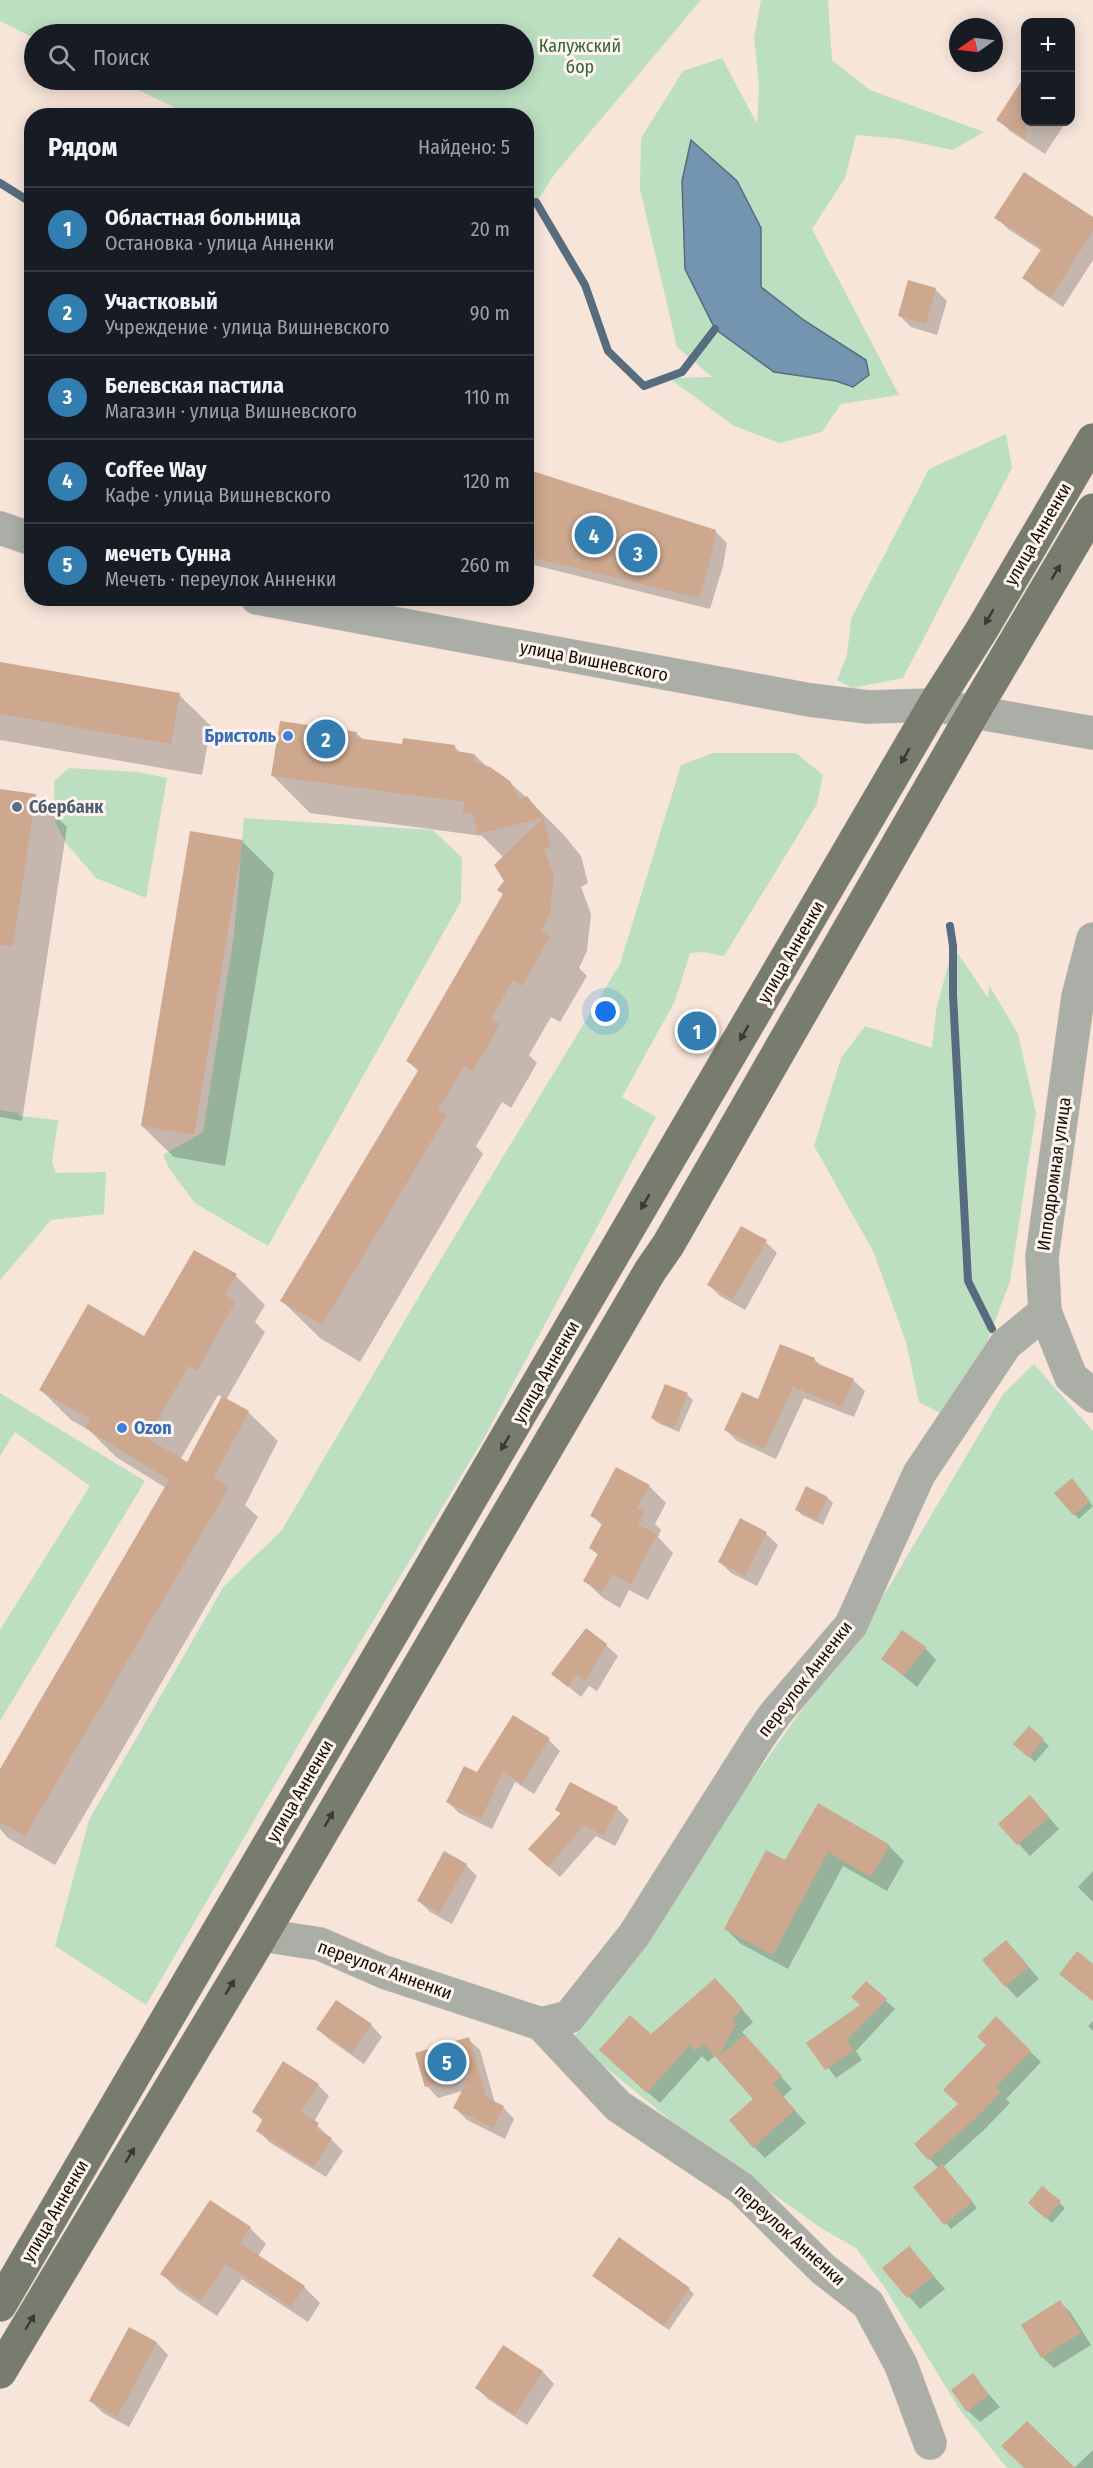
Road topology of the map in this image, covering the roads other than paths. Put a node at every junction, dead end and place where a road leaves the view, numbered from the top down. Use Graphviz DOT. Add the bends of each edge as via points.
graph roads {
  1 [pos="1093,440"];
  2 [pos="1093,510"];
  3 [pos="0,528"];
  4 [pos="24,536"];
  5 [pos="299,606"];
  6 [pos="934,705"];
  7 [pos="973,713"];
  8 [pos="1093,733"];
  9 [pos="1093,939"];
  10 [pos="1045,1312"];
  11 [pos="1093,1396"];
  12 [pos="262,1935"];
  13 [pos="541,2024"];
  14 [pos="4,2288"];
  15 [pos="0,2372"];
  16 [pos="930,2443"];
  1 -- 6 [label="main road, улица Анненки, one-way"];
  7 -- 2 [label="main road, улица Анненки, one-way"];
  3 -- 4 [label="street"];
  5 -- 6 [label="street, улица Вишневского" via="810,700 868,708"];
  6 -- 7 [label="street, улица Вишневского"];
  6 -- 14 [label="main road, улица Анненки, one-way"];
  7 -- 8 [label="street, улица Вишневского"];
  12 -- 7 [label="main road, улица Анненки, one-way" via="668,1245"];
  9 -- 10 [label="street, Ипподромная улица" via="1078,997 1042,1257"];
  10 -- 11 [label="street, Ипподромная улица" via="1071,1377"];
  10 -- 13 [label="street, переулок Анненки" via="1006,1344 919,1474 851,1625 775,1714 634,1935 569,2017"];
  12 -- 13 [label="street, переулок Анненки" via="320,1944 384,1972"];
  15 -- 12 [label="main road, улица Анненки, one-way"];
  13 -- 16 [label="street, переулок Анненки" via="618,2106 741,2188 823,2269 868,2304 901,2365"];
}
